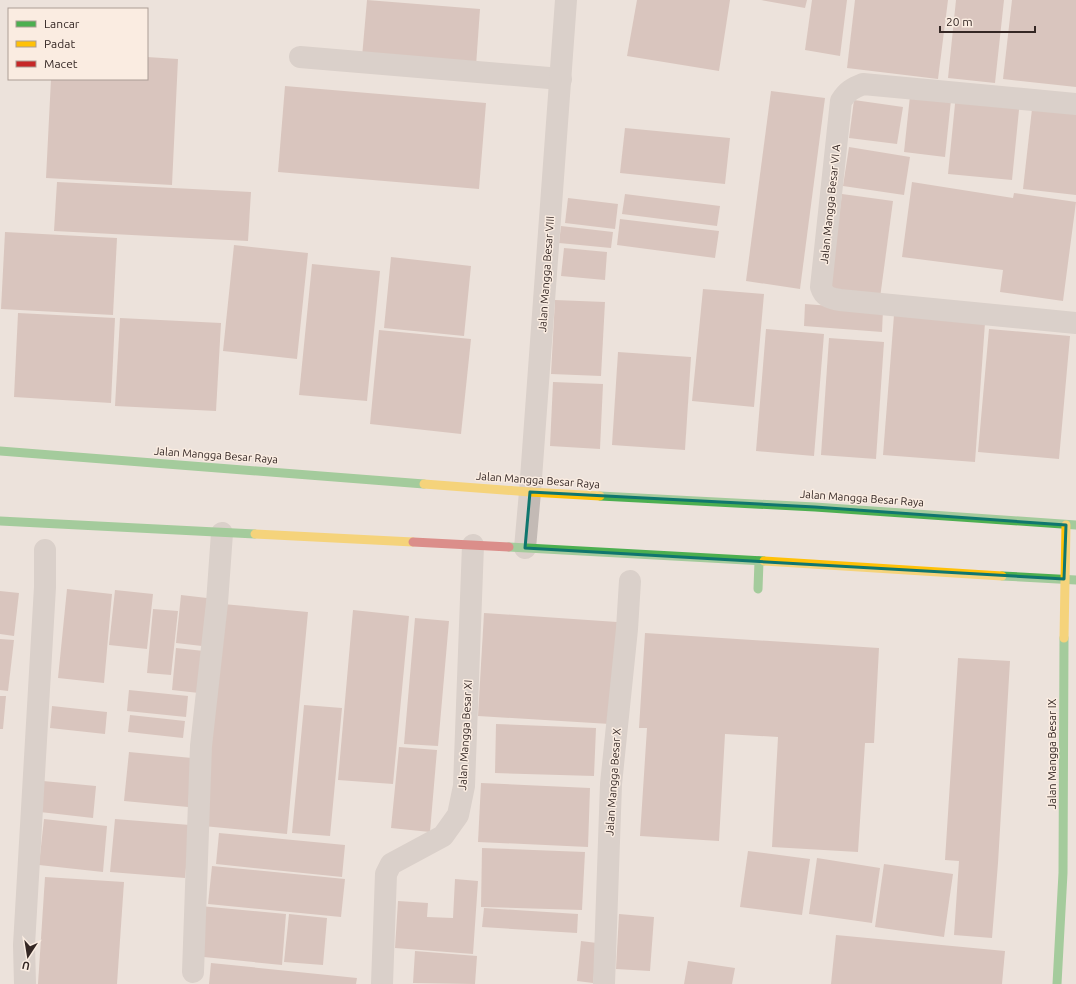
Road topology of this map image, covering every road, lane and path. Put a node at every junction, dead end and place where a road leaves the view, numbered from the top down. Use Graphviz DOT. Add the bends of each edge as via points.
graph roads {
  1 [pos="566,0"];
  2 [pos="300,57"];
  3 [pos="560,79"];
  4 [pos="1076,104"];
  5 [pos="1076,323"];
  6 [pos="0,450"];
  7 [pos="530,492"];
  8 [pos="0,521"];
  9 [pos="1066,525"];
  10 [pos="1076,525"];
  11 [pos="222,532"];
  12 [pos="473,545"];
  13 [pos="525,548"];
  14 [pos="45,550"];
  15 [pos="759,561"];
  16 [pos="1064,579"];
  17 [pos="1076,580"];
  18 [pos="630,581"];
  19 [pos="758,589"];
  20 [pos="193,972"];
  21 [pos="25,984"];
  22 [pos="382,984"];
  23 [pos="604,984"];
  24 [pos="1056,984"];
  1 -- 3 [label="street, Jalan Mangga Besar VIII"];
  2 -- 3 [label="street"];
  3 -- 7 [label="street, Jalan Mangga Besar VIII"];
  4 -- 5 [label="street, Jalan Mangga Besar VI A" via="863,84 850,89 841,101 821,287 827,297 840,300"];
  6 -- 7 [label="main road, Jalan Mangga Besar Raya"];
  7 -- 9 [label="main road, Jalan Mangga Besar Raya" via="815,507"];
  7 -- 13 [label="street, Jalan Mangga Besar VIII"];
  8 -- 11 [label="main road"];
  9 -- 10 [label="main road, Jalan Mangga Besar Raya"];
  9 -- 16 [label="main road, Jalan Mangga Besar IX"];
  11 -- 12 [label="main road"];
  11 -- 20 [label="street" via="201,746"];
  12 -- 13 [label="main road"];
  12 -- 22 [label="street, Jalan Mangga Besar XI" via="464,786 458,816 443,836 391,864 386,874"];
  13 -- 15 [label="main road"];
  14 -- 21 [label="street" via="24,945"];
  15 -- 16 [label="main road"];
  15 -- 19 [label="main road"];
  16 -- 17 [label="main road"];
  16 -- 24 [label="main road, Jalan Mangga Besar IX" via="1063,873"];
  18 -- 23 [label="street, Jalan Mangga Besar X" via="611,784"];
}
